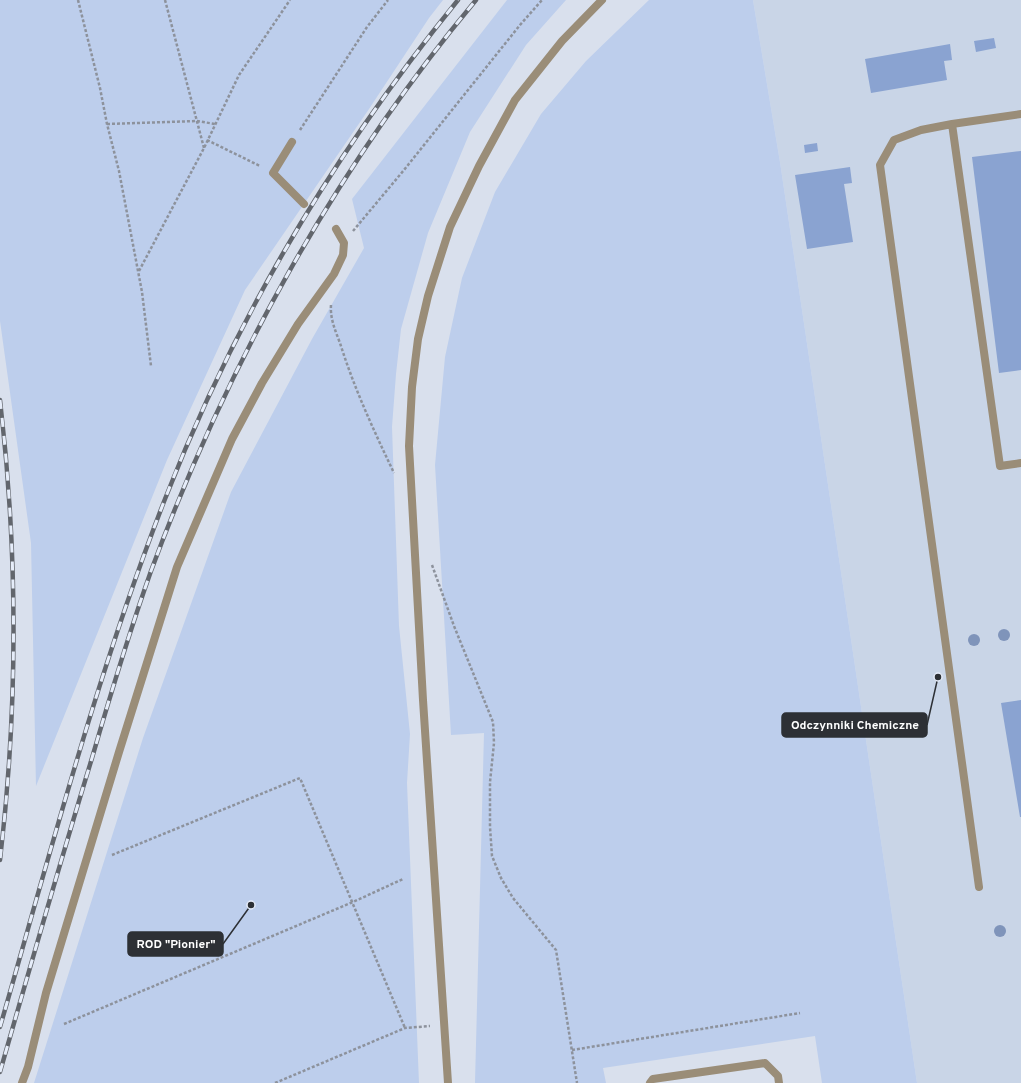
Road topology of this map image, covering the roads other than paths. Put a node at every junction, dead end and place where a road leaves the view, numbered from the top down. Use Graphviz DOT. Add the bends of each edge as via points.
graph roads {
  1 [pos="602,0"];
  2 [pos="1021,114"];
  3 [pos="952,124"];
  4 [pos="292,142"];
  5 [pos="304,204"];
  6 [pos="336,229"];
  7 [pos="1021,463"];
  8 [pos="979,887"];
  9 [pos="22,1083"];
  10 [pos="448,1083"];
  11 [pos="650,1083"];
  12 [pos="779,1083"];
  1 -- 10 [label="street" via="562,41 515,100 479,166 450,227 428,296 418,339 409,446"];
  2 -- 3 [label="street"];
  3 -- 7 [label="street" via="1000,466"];
  3 -- 8 [label="street" via="921,130 894,140 880,165"];
  4 -- 5 [label="street" via="273,173"];
  6 -- 9 [label="street" via="344,242 343,255 334,274 298,324 262,383 232,440 177,567 46,993"];
  11 -- 12 [label="street" via="653,1079 764,1063 778,1076"];
}
